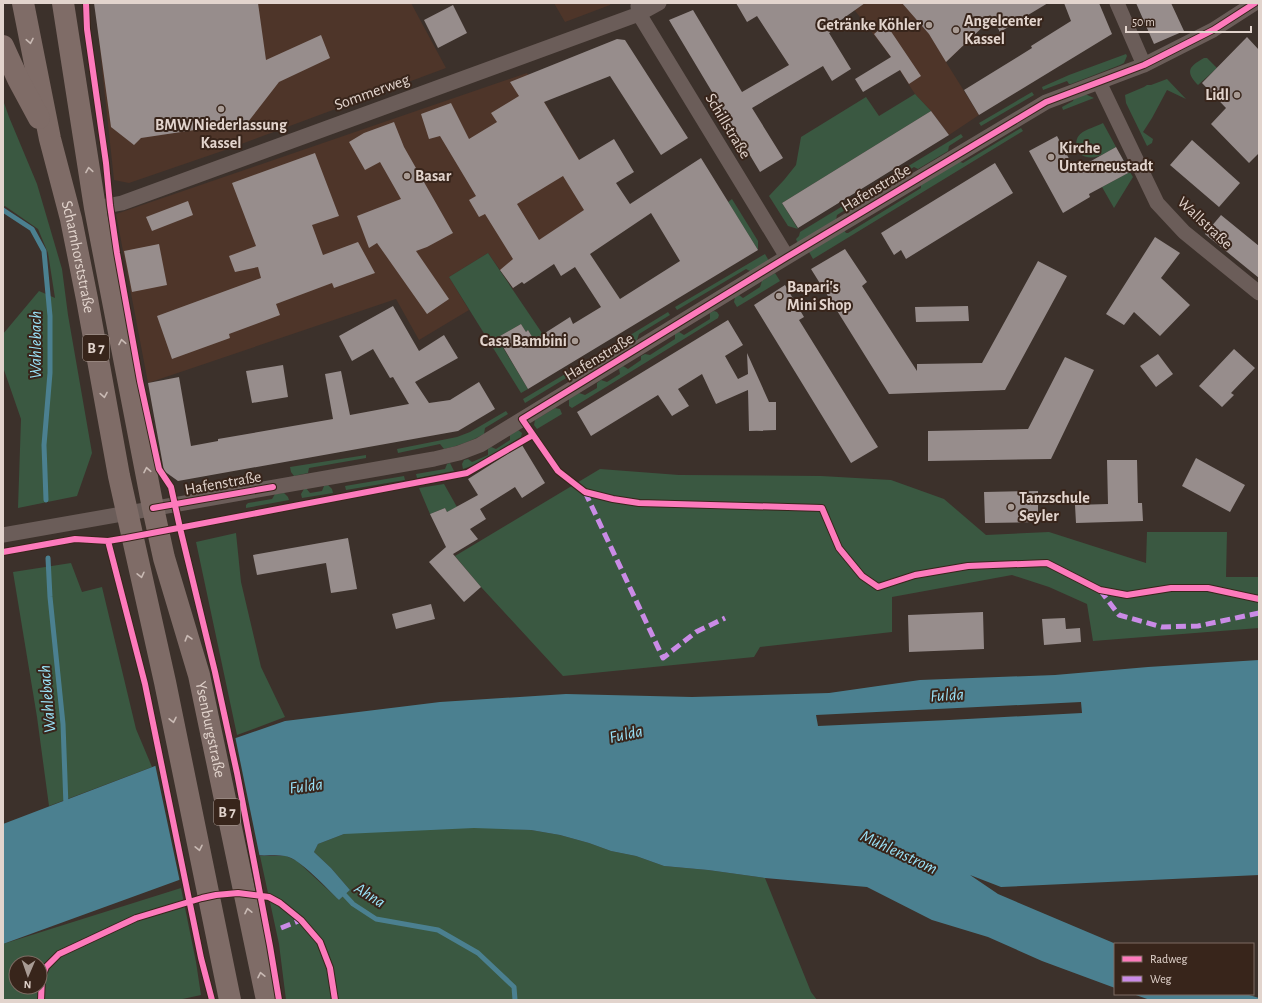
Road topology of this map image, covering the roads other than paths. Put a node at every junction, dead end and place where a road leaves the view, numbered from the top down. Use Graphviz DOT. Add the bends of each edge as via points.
graph roads {
  1 [pos="23,3"];
  2 [pos="64,3"];
  3 [pos="659,3"];
  4 [pos="1117,3"];
  5 [pos="1255,3"];
  6 [pos="638,8"];
  7 [pos="3,46"];
  8 [pos="1144,65"];
  9 [pos="1099,82"];
  10 [pos="50,139"];
  11 [pos="95,208"];
  12 [pos="787,257"];
  13 [pos="1259,293"];
  14 [pos="154,508"];
  15 [pos="127,513"];
  16 [pos="3,535"];
  17 [pos="230,1000"];
  18 [pos="266,1000"];
  1 -- 10 [label="main road, Scharnhorststraße / B 7, one-way"];
  11 -- 2 [label="main road, Scharnhorststraße / B 7, one-way"];
  3 -- 6 [label="street, Sommerweg"];
  4 -- 8 [label="street"];
  5 -- 8 [label="street, Hafenstraße" via="1213,30"];
  6 -- 11 [label="street, Sommerweg" via="122,203"];
  6 -- 12 [label="street, Schillstraße"];
  7 -- 10 [label="main road"];
  8 -- 9 [label="street, Hafenstraße"];
  9 -- 12 [label="street, Hafenstraße" via="1046,102"];
  9 -- 13 [label="street, Wallstraße" via="1158,203 1184,232"];
  10 -- 15 [label="main road, Scharnhorststraße / B 7, one-way" via="71,219"];
  14 -- 11 [label="main road, Scharnhorststraße / B 7, one-way"];
  12 -- 14 [label="street, Hafenstraße" via="473,448 434,459"];
  14 -- 15 [label="street, Hafenstraße"];
  18 -- 14 [label="main road, Ysenburgstraße / B 7, one-way" via="199,675 164,558"];
  15 -- 16 [label="street, Hafenstraße"];
  15 -- 17 [label="main road, B 7, one-way" via="165,682"];
}
